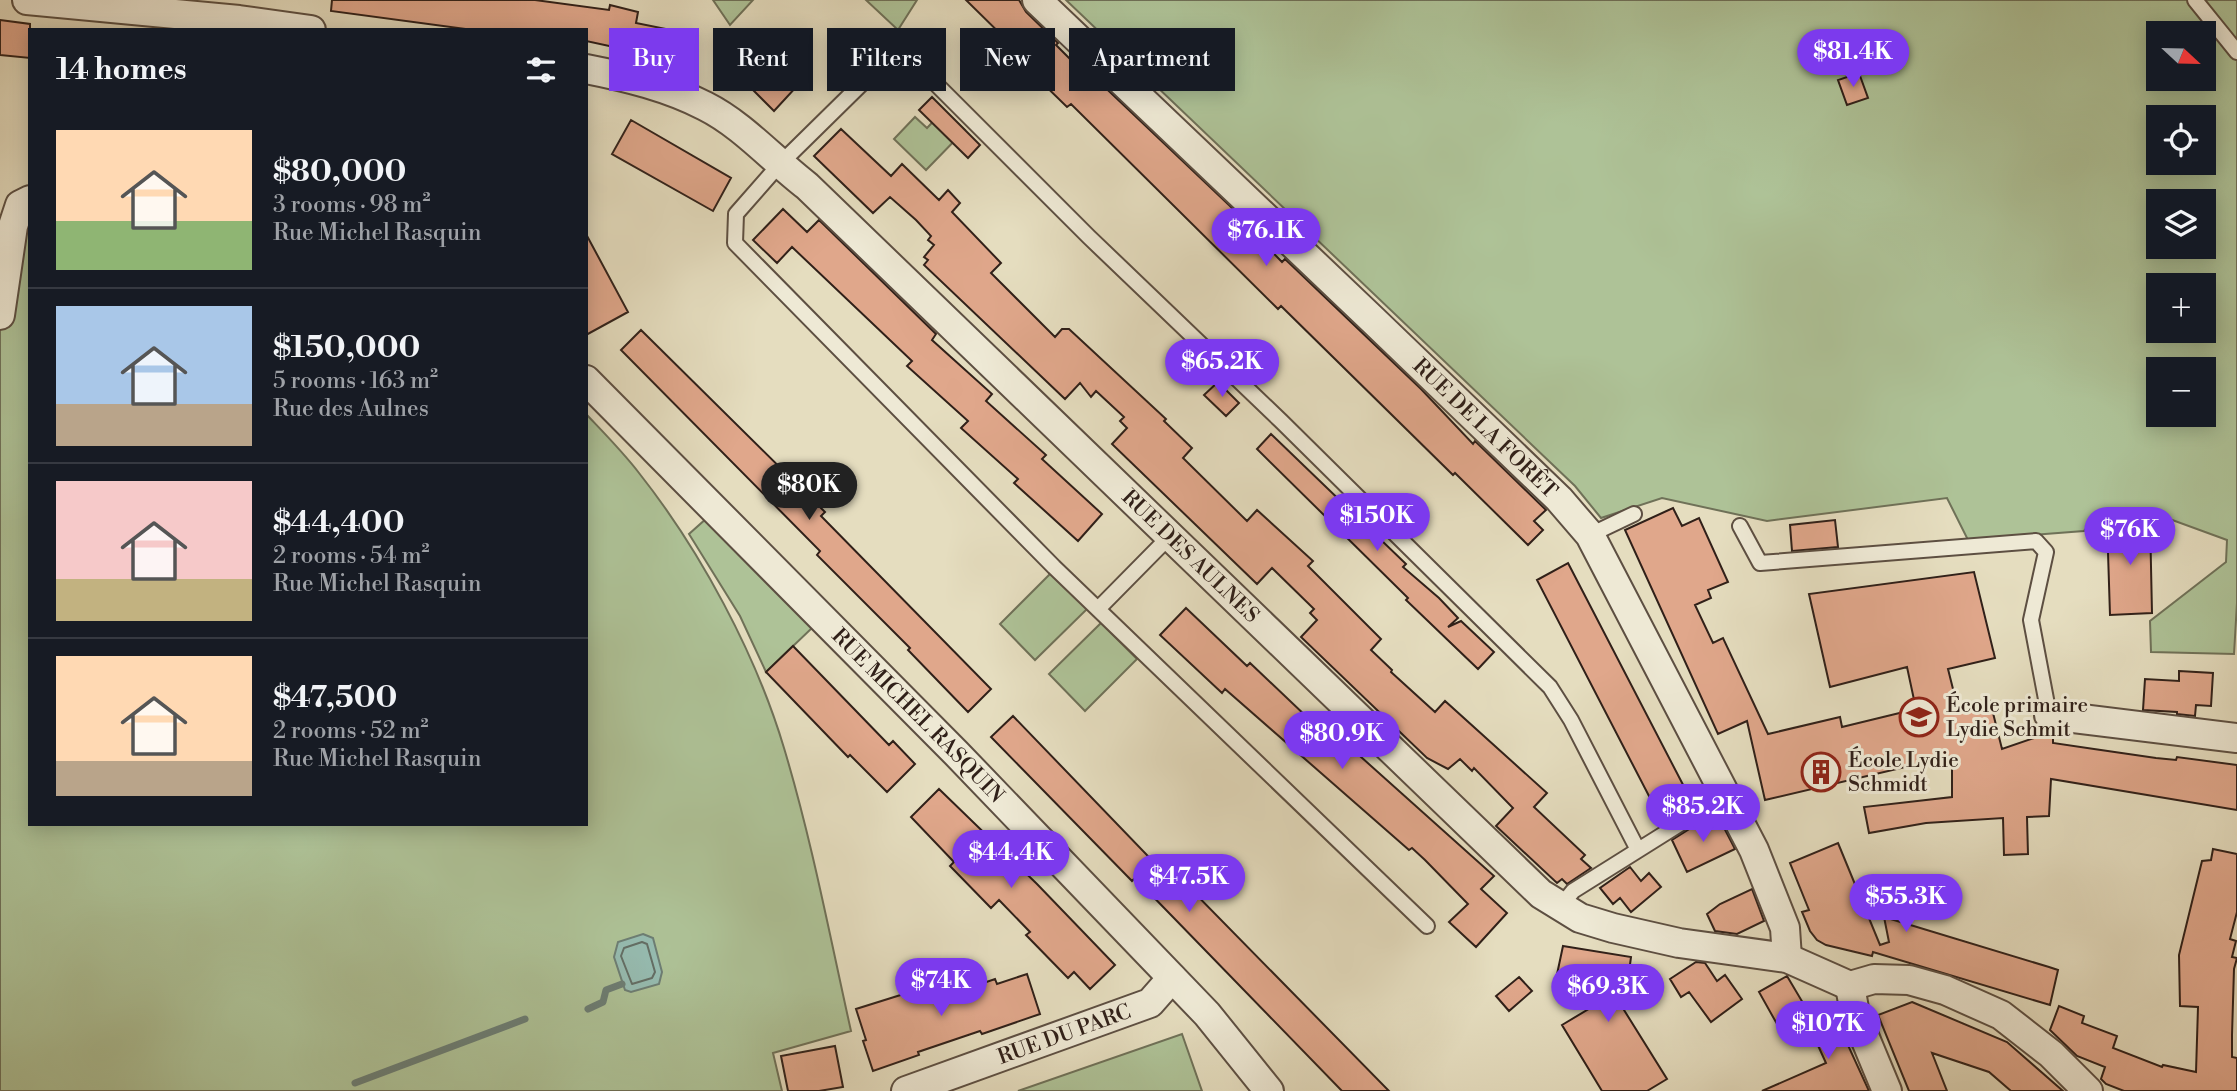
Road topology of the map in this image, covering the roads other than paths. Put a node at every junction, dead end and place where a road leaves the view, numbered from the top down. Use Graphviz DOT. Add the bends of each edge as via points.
graph roads {
  1 [pos="27,0"];
  2 [pos="1037,0"];
  3 [pos="2195,0"];
  4 [pos="238,25"];
  5 [pos="282,28"];
  6 [pos="2237,52"];
  7 [pos="588,69"];
  8 [pos="779,165"];
  9 [pos="28,201"];
  10 [pos="0,315"];
  11 [pos="588,382"];
  12 [pos="1634,514"];
  13 [pos="1740,526"];
  14 [pos="1590,535"];
  15 [pos="1170,536"];
  16 [pos="1098,609"];
  17 [pos="2049,715"];
  18 [pos="2237,738"];
  19 [pos="1726,794"];
  20 [pos="1638,850"];
  21 [pos="1560,907"];
  22 [pos="1427,926"];
  23 [pos="1787,958"];
  24 [pos="1172,978"];
  25 [pos="1850,986"];
  26 [pos="906,1091"];
  27 [pos="1269,1091"];
  28 [pos="1886,1091"];
  29 [pos="2088,1091"];
  1 -- 4 [label="street"];
  2 -- 14 [label="street, RUE DE LA FORÊT" via="1394,339 1559,499"];
  3 -- 6 [label="lane"];
  4 -- 5 [label="street"];
  7 -- 8 [label="street, RUE DES AULNES" via="624,76 706,106"];
  8 -- 15 [label="street, RUE DES AULNES" via="807,186"];
  8 -- 16 [label="lane" via="736,214 735,243"];
  8 -- 20 [label="lane" via="899,47 1550,687"];
  9 -- 10 [label="street" via="20,205 13,226"];
  11 -- 24 [label="street, RUE MICHEL RASQUIN"];
  12 -- 14 [label="lane"];
  13 -- 17 [label="lane" via="1760,563 2036,541 2046,552 2031,620"];
  14 -- 19 [label="street, RUE DE LA FORÊT"];
  15 -- 16 [label="lane"];
  15 -- 21 [label="street, RUE DES AULNES" via="1541,894"];
  16 -- 22 [label="lane"];
  17 -- 18 [label="street"];
  19 -- 20 [label="lane"];
  19 -- 23 [label="street, RUE DE LA FORÊT" via="1785,928"];
  20 -- 21 [label="lane" via="1573,891"];
  21 -- 23 [label="street, RUE DES AULNES" via="1613,928 1679,943"];
  23 -- 25 [label="street, RUE DES AULNES"];
  24 -- 26 [label="street, RUE DU PARC" via="1150,1003"];
  24 -- 27 [label="street, RUE MICHEL RASQUIN"];
  25 -- 28 [label="street" via="1855,1014"];
  25 -- 29 [label="street" via="1874,979 1909,980 1945,990 2001,1015 2051,1054"];
}
